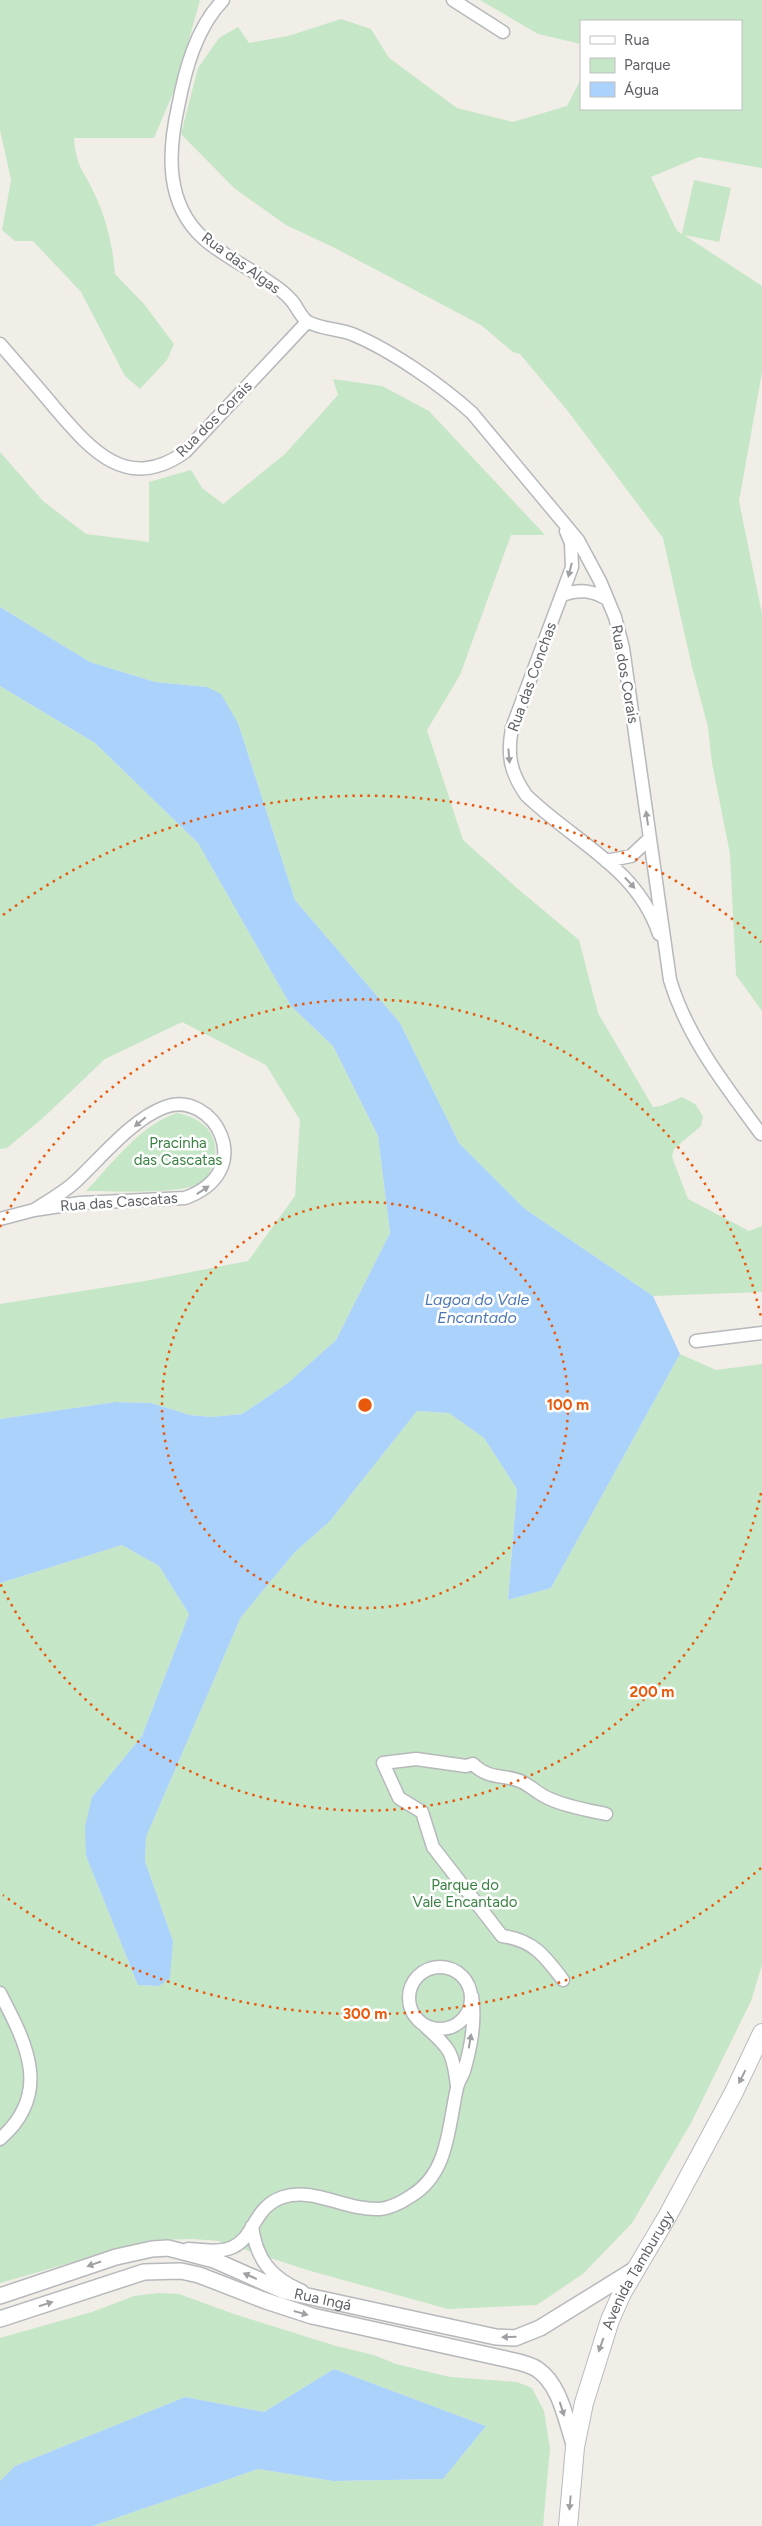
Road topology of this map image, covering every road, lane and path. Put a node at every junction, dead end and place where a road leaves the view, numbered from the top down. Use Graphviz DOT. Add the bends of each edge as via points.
graph roads {
  1 [pos="223,0"];
  2 [pos="453,0"];
  3 [pos="503,32"];
  4 [pos="307,322"];
  5 [pos="0,344"];
  6 [pos="563,523"];
  7 [pos="562,595"];
  8 [pos="607,599"];
  9 [pos="650,838"];
  10 [pos="606,861"];
  11 [pos="665,953"];
  12 [pos="761,1134"];
  13 [pos="73,1184"];
  14 [pos="80,1203"];
  15 [pos="34,1210"];
  16 [pos="0,1219"];
  17 [pos="762,1333"];
  18 [pos="696,1341"];
  19 [pos="606,1814"];
  20 [pos="563,1980"];
  21 [pos="0,1993"];
  22 [pos="472,1996"];
  23 [pos="419,2021"];
  24 [pos="762,2033"];
  25 [pos="457,2086"];
  26 [pos="0,2139"];
  27 [pos="252,2226"];
  28 [pos="168,2248"];
  29 [pos="637,2268"];
  30 [pos="0,2296"];
  31 [pos="317,2297"];
  32 [pos="0,2319"];
  33 [pos="574,2447"];
  34 [pos="568,2526"];
  1 -- 4 [label="street, Rua das Algas" via="205,26 184,78 172,142 173,184 189,222 203,238 281,290"];
  2 -- 3 [label="street"];
  4 -- 5 [label="street, Rua dos Corais" via="190,448 162,466 147,468 118,465 88,445"];
  4 -- 6 [label="street" via="337,329 366,341 454,397 472,413"];
  6 -- 7 [label="street, Rua das Conchas, one-way" via="573,555"];
  6 -- 8 [label="street, Rua dos Corais" via="584,550"];
  7 -- 8 [label="street" via="585,590"];
  7 -- 10 [label="street, Rua das Conchas, one-way" via="512,728 508,749 510,765 526,795"];
  9 -- 8 [label="street, Rua dos Corais, one-way" via="623,648"];
  9 -- 10 [label="street" via="631,856"];
  9 -- 11 [label="street, Rua dos Corais"];
  10 -- 11 [label="street, Rua das Conchas, one-way" via="640,893 655,922"];
  11 -- 12 [label="street, Rua dos Corais" via="670,980 686,1024 702,1052"];
  13 -- 14 [label="street"];
  14 -- 13 [label="street, Rua das Cascatas, one-way" via="185,1198 199,1193 214,1182 221,1168 225,1153 222,1136 214,1122 201,1111 168,1106 138,1122"];
  13 -- 15 [label="street, Rua das Cascatas"];
  14 -- 15 [label="street, Rua das Cascatas"];
  15 -- 16 [label="street, Rua das Cascatas"];
  17 -- 18 [label="street"];
  19 -- 20 [label="street" via="568,1807 550,1800 519,1780 478,1770 473,1764 466,1766 416,1759 383,1763 399,1798 422,1812 433,1847 502,1936 518,1938 543,1954"];
  21 -- 26 [label="street" via="21,2033 31,2066 22,2112"];
  22 -- 23 [label="street" via="464,2018 454,2026 442,2029"];
  22 -- 23 [label="street" via="466,1980 454,1970 443,1966 422,1972 414,1980 409,2002"];
  25 -- 22 [label="street, one-way" via="464,2073 474,2020"];
  23 -- 25 [label="street" via="448,2047 454,2058"];
  24 -- 29 [label="main road, Avenida Tamburugy, one-way" via="707,2143"];
  25 -- 27 [label="street" via="443,2155 429,2181 416,2193 396,2205 380,2208 310,2196 284,2197 262,2210"];
  27 -- 28 [label="street" via="242,2240 227,2249"];
  27 -- 31 [label="street" via="254,2242 264,2265 288,2285"];
  28 -- 30 [label="street, Rua Ingá, one-way" via="116,2257"];
  31 -- 28 [label="street, Rua Ingá, one-way" via="284,2291 214,2260"];
  29 -- 31 [label="street, Rua Ingá, one-way" via="540,2328 515,2338 496,2338"];
  29 -- 33 [label="main road, Avenida Tamburugy, one-way" via="610,2320 596,2358"];
  32 -- 33 [label="street, Rua Ingá, one-way" via="144,2272 181,2271 199,2275 312,2316 536,2368 544,2374 558,2398"];
  33 -- 34 [label="main road, Avenida Tamburugy, one-way"];
}
